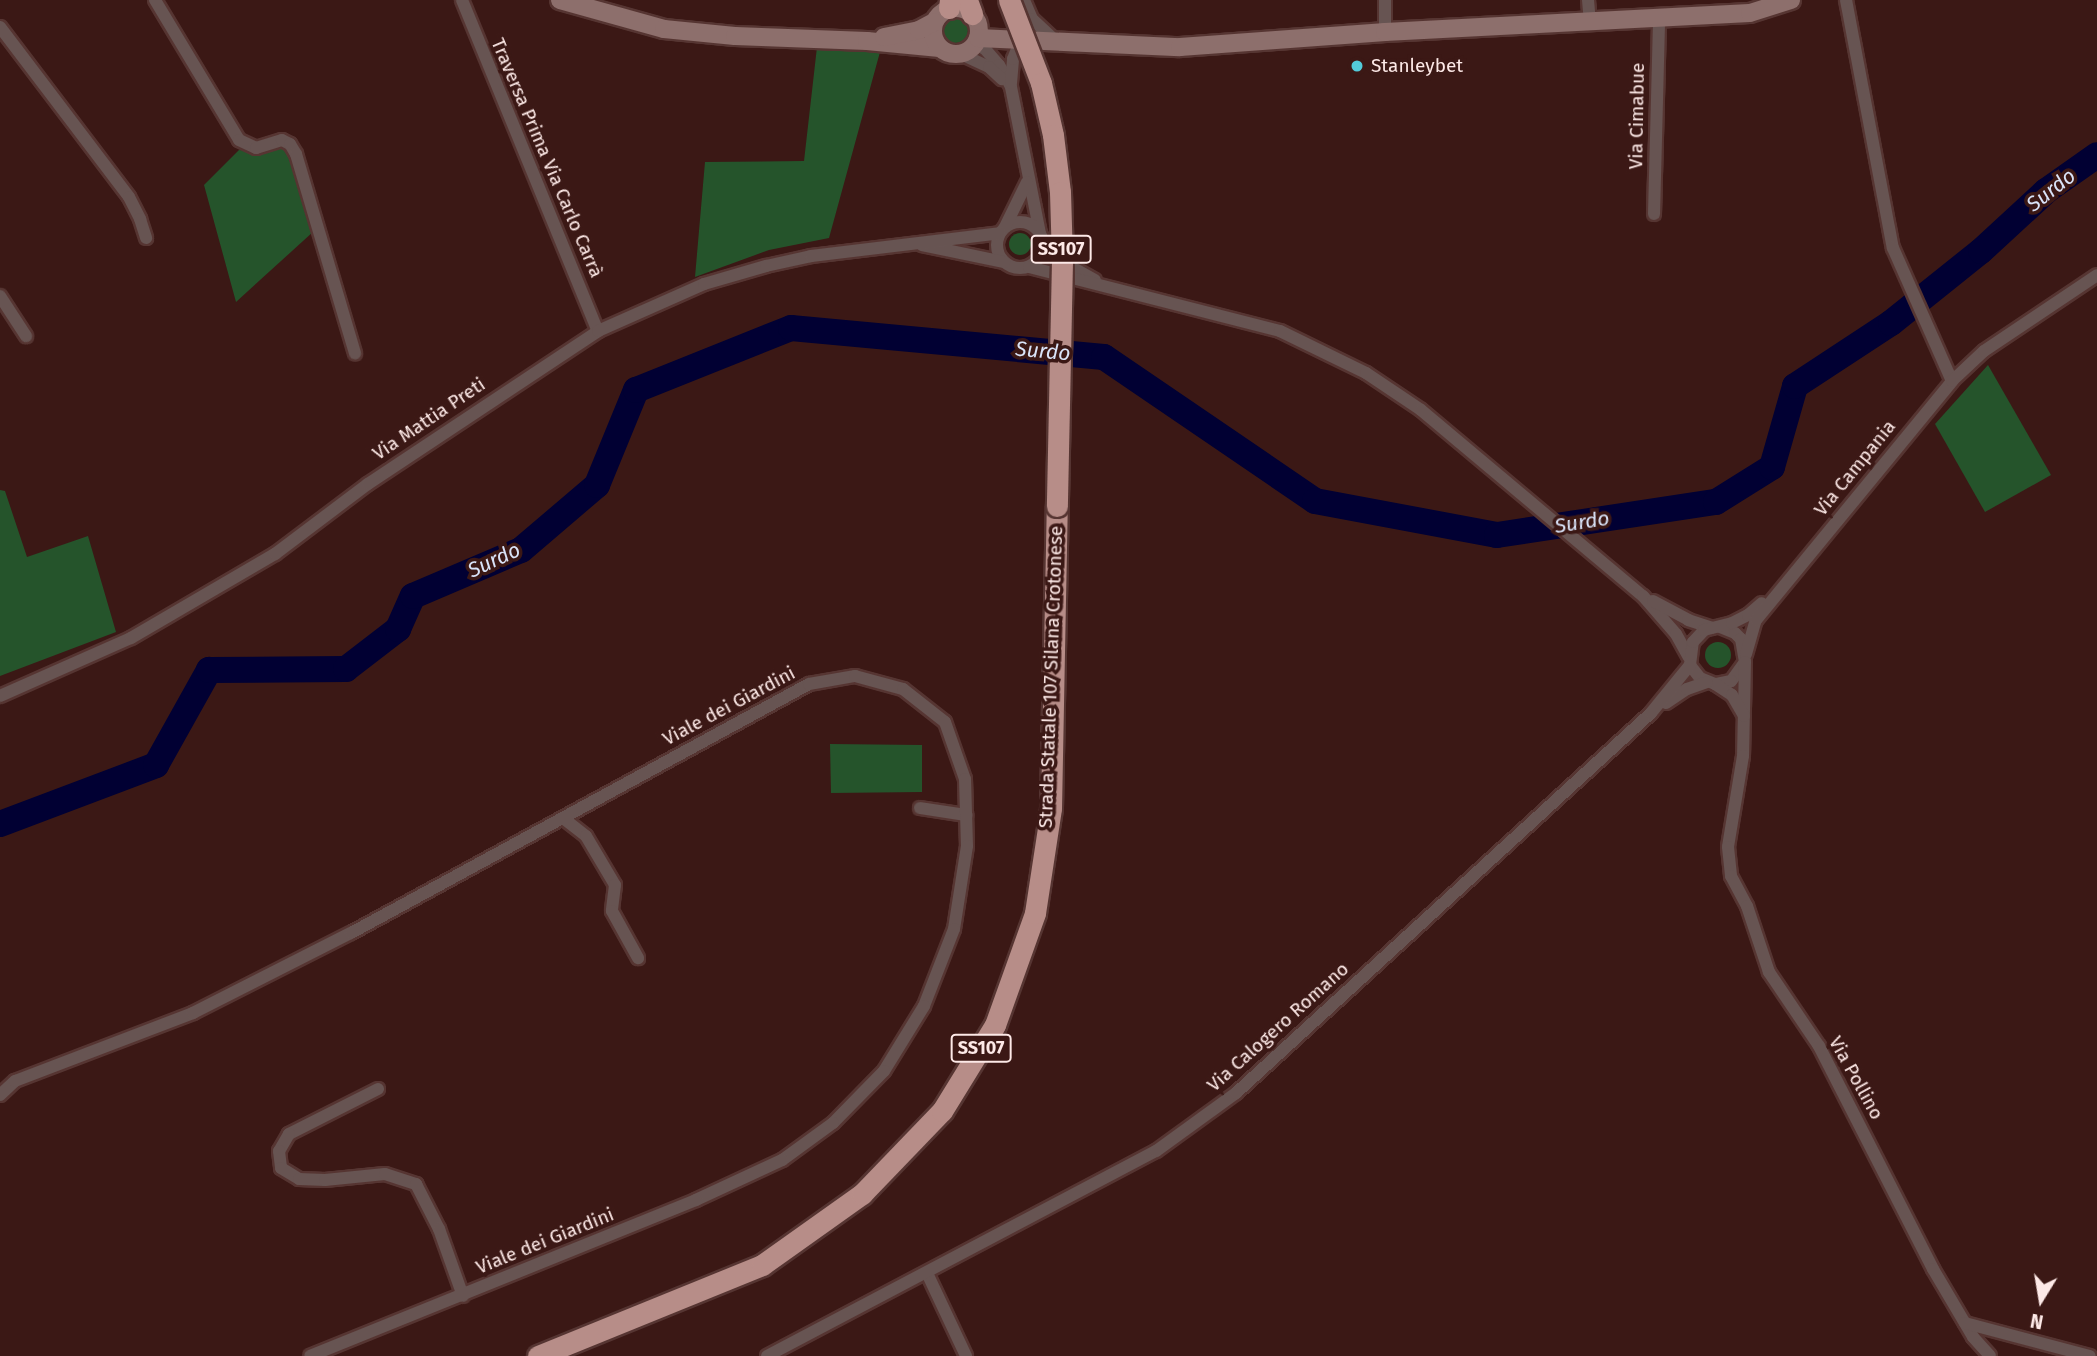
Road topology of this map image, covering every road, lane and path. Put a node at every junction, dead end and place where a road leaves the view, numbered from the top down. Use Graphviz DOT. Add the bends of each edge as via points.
graph roads {
  1 [pos="155,0"];
  2 [pos="462,0"];
  3 [pos="560,0"];
  4 [pos="1009,0"];
  5 [pos="1024,0"];
  6 [pos="1385,0"];
  7 [pos="1588,0"];
  8 [pos="1791,0"];
  9 [pos="1846,0"];
  10 [pos="1749,6"];
  11 [pos="958,11"];
  12 [pos="1658,20"];
  13 [pos="1590,23"];
  14 [pos="0,27"];
  15 [pos="1385,32"];
  16 [pos="867,41"];
  17 [pos="1020,42"];
  18 [pos="1052,44"];
  19 [pos="971,45"];
  20 [pos="940,48"];
  21 [pos="1011,87"];
  22 [pos="1027,181"];
  23 [pos="1654,214"];
  24 [pos="1003,230"];
  25 [pos="1040,233"];
  26 [pos="146,238"];
  27 [pos="908,243"];
  28 [pos="1042,252"];
  29 [pos="1004,262"];
  30 [pos="1029,267"];
  31 [pos="2097,275"];
  32 [pos="1107,287"];
  33 [pos="0,296"];
  34 [pos="598,331"];
  35 [pos="26,336"];
  36 [pos="355,353"];
  37 [pos="1952,381"];
  38 [pos="1788,580"];
  39 [pos="1643,596"];
  40 [pos="1716,627"];
  41 [pos="1746,658"];
  42 [pos="1690,661"];
  43 [pos="1711,683"];
  44 [pos="0,696"];
  45 [pos="1651,712"];
  46 [pos="1745,719"];
  47 [pos="920,808"];
  48 [pos="966,815"];
  49 [pos="563,818"];
  50 [pos="638,958"];
  51 [pos="378,1089"];
  52 [pos="0,1095"];
  53 [pos="928,1273"];
  54 [pos="463,1296"];
  55 [pos="1965,1323"];
  56 [pos="310,1356"];
  57 [pos="538,1356"];
  58 [pos="767,1356"];
  59 [pos="965,1356"];
  60 [pos="1990,1356"];
  61 [pos="2090,1356"];
  1 -- 36 [label="street" via="239,140 256,148 282,141 296,154"];
  2 -- 34 [label="street, Traversa Prima Via Carlo Carrà"];
  3 -- 16 [label="main road" via="664,29"];
  4 -- 57 [label="highway, Strada Statale 107 Silana Crotonese / SS107, bridge" via="1041,83 1053,135 1062,261 1051,808 1035,913 995,1025 982,1047 942,1111 862,1194 762,1265"];
  5 -- 18 [label="street"];
  6 -- 15 [label="street"];
  7 -- 13 [label="street"];
  8 -- 10 [label="main road"];
  9 -- 37 [label="street" via="1893,248"];
  10 -- 12 [label="main road"];
  11 -- 16 [label="main road" via="919,30"];
  11 -- 18 [label="main road"];
  11 -- 19 [label="main road"];
  11 -- 20 [label="main road" via="933,36"];
  12 -- 13 [label="main road"];
  12 -- 23 [label="street, Via Cimabue"];
  13 -- 15 [label="main road"];
  14 -- 26 [label="street" via="129,197"];
  15 -- 18 [label="main road" via="1180,47"];
  16 -- 20 [label="main road"];
  17 -- 18 [label="main road"];
  17 -- 19 [label="main road"];
  17 -- 21 [label="street" via="1013,59"];
  19 -- 20 [label="main road"];
  19 -- 21 [label="street"];
  21 -- 22 [label="street"];
  22 -- 24 [label="street"];
  22 -- 25 [label="street"];
  24 -- 25 [label="street, Via Mattia Preti" via="1012,223 1027,223"];
  24 -- 27 [label="street, Via Mattia Preti"];
  24 -- 29 [label="street" via="997,247"];
  25 -- 28 [label="street"];
  27 -- 29 [label="street, Via Mattia Preti"];
  27 -- 34 [label="street, Via Mattia Preti" via="754,269 705,284"];
  28 -- 30 [label="street"];
  28 -- 32 [label="street"];
  29 -- 30 [label="street, Via Mattia Preti" via="1015,268"];
  30 -- 32 [label="street, Via Mattia Preti"];
  31 -- 37 [label="street, Via Campania" via="1984,351"];
  32 -- 39 [label="street" via="1280,331 1366,373 1421,410"];
  33 -- 35 [label="street"];
  34 -- 44 [label="street, Via Mattia Preti" via="368,484 275,554 131,638"];
  37 -- 38 [label="street, Via Campania"];
  38 -- 40 [label="street, Via Campania" via="1748,615"];
  38 -- 41 [label="street, Via Campania" via="1756,620"];
  39 -- 40 [label="street" via="1688,620"];
  39 -- 42 [label="street" via="1676,634"];
  40 -- 41 [label="street" via="1735,633"];
  40 -- 42 [label="street" via="1698,635"];
  41 -- 43 [label="street" via="1731,681"];
  41 -- 46 [label="street, Via Pollino"];
  42 -- 43 [label="street"];
  42 -- 45 [label="street"];
  43 -- 45 [label="street" via="1687,689"];
  43 -- 46 [label="street" via="1732,695"];
  45 -- 53 [label="street, Via Calogero Romano" via="1236,1093 1156,1151"];
  46 -- 55 [label="street, Via Pollino" via="1730,827 1727,863 1731,876 1747,906 1769,972 1819,1046"];
  47 -- 48 [label="street"];
  48 -- 49 [label="street, Viale dei Giardini" via="965,779 945,722 903,689 855,676 810,684"];
  48 -- 54 [label="street, Viale dei Giardini" via="967,846 954,929 924,1006 884,1071 833,1123 782,1160"];
  49 -- 50 [label="street" via="586,836 615,885 612,911"];
  49 -- 52 [label="street, Viale dei Giardini" via="193,1013 15,1081"];
  51 -- 54 [label="street" via="289,1134 279,1151 281,1168 299,1179 385,1174 416,1184 439,1229"];
  53 -- 58 [label="street, Via Calogero Romano"];
  53 -- 59 [label="street"];
  54 -- 56 [label="street, Viale dei Giardini"];
  55 -- 60 [label="street, Via Pollino"];
  55 -- 61 [label="street"];
}
